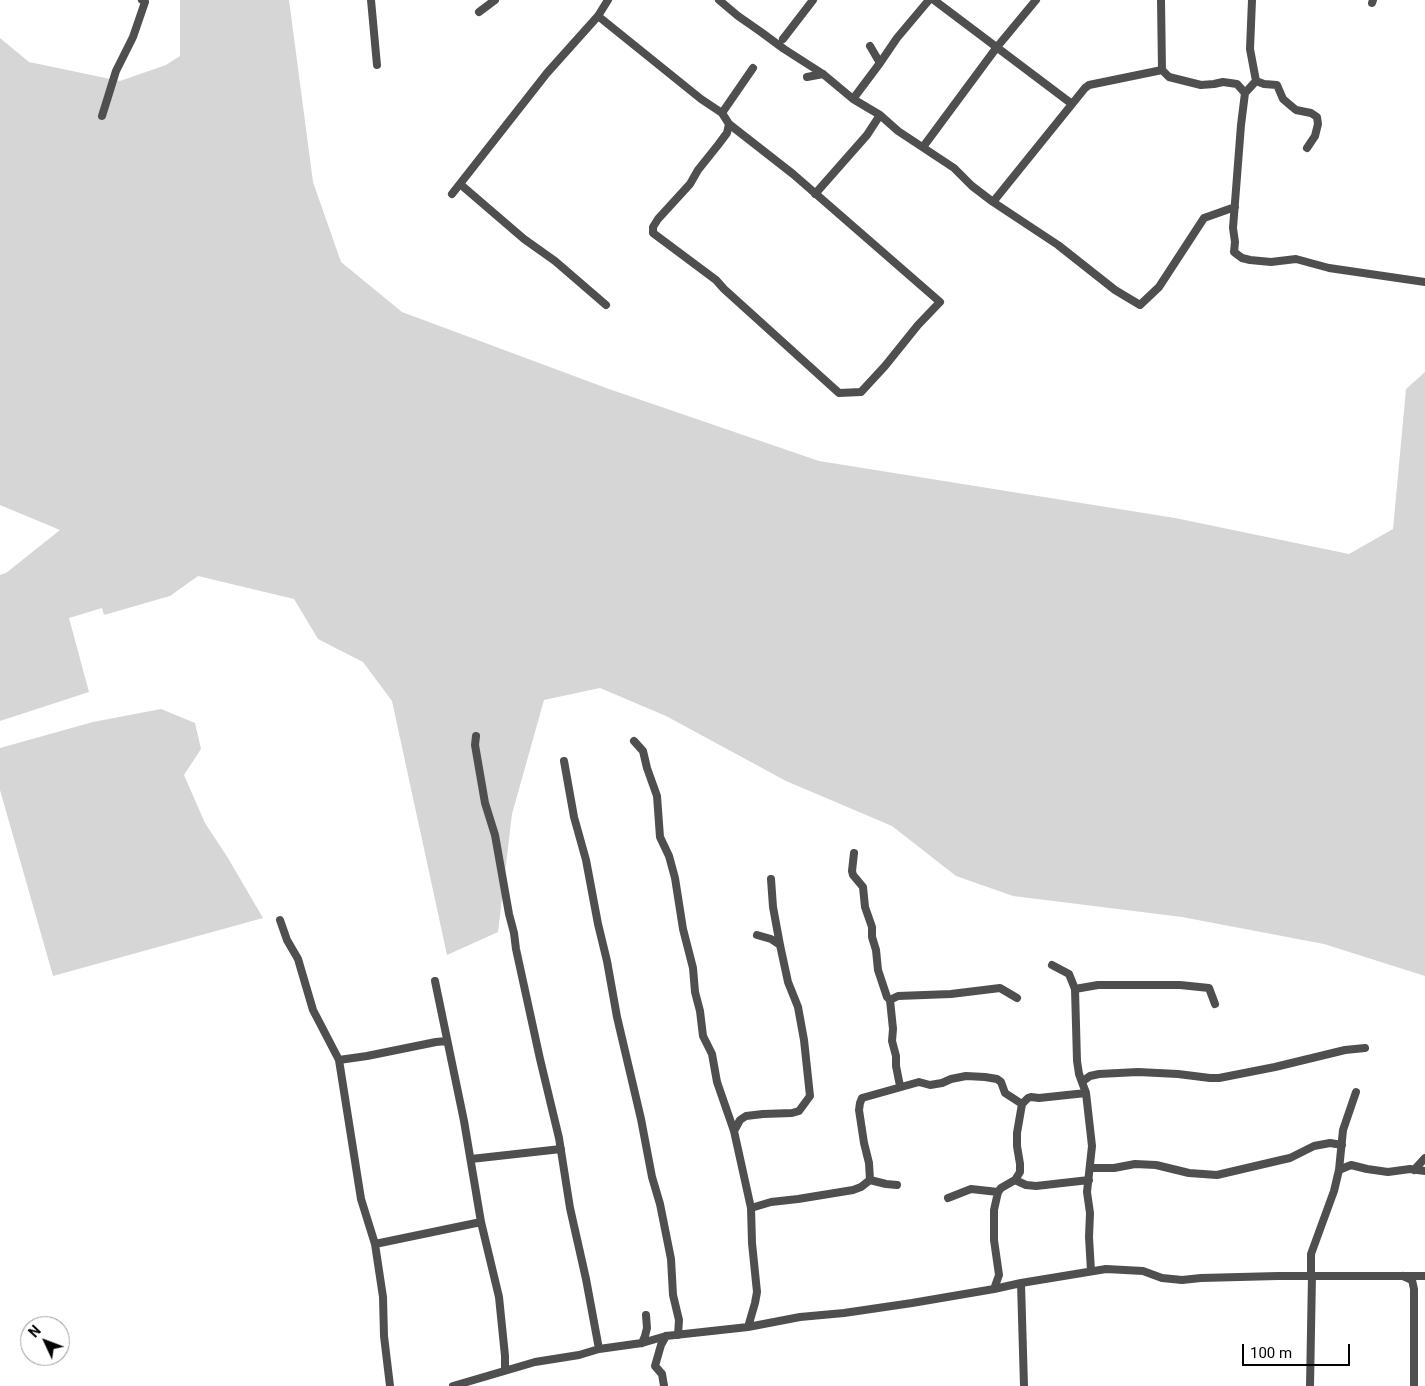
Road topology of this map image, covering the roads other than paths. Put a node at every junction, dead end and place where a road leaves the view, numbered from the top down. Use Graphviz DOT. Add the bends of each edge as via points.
graph roads {
  1 [pos="142,0"];
  2 [pos="371,0"];
  3 [pos="495,0"];
  4 [pos="608,0"];
  5 [pos="719,0"];
  6 [pos="813,0"];
  7 [pos="929,0"];
  8 [pos="934,0"];
  9 [pos="1036,0"];
  10 [pos="1161,0"];
  11 [pos="1252,0"];
  12 [pos="479,12"];
  13 [pos="598,16"];
  14 [pos="783,39"];
  15 [pos="870,46"];
  16 [pos="996,47"];
  17 [pos="880,63"];
  18 [pos="377,65"];
  19 [pos="752,68"];
  20 [pos="1162,70"];
  21 [pos="822,74"];
  22 [pos="807,77"];
  23 [pos="1256,81"];
  24 [pos="1245,94"];
  25 [pos="853,99"];
  26 [pos="1072,104"];
  27 [pos="722,113"];
  28 [pos="880,115"];
  29 [pos="102,116"];
  30 [pos="729,124"];
  31 [pos="923,147"];
  32 [pos="1307,148"];
  33 [pos="460,184"];
  34 [pos="452,194"];
  35 [pos="816,194"];
  36 [pos="993,202"];
  37 [pos="1235,207"];
  38 [pos="1425,282"];
  39 [pos="606,304"];
  40 [pos="476,736"];
  41 [pos="634,741"];
  42 [pos="564,761"];
  43 [pos="854,852"];
  44 [pos="771,879"];
  45 [pos="280,920"];
  46 [pos="757,935"];
  47 [pos="780,944"];
  48 [pos="1052,965"];
  49 [pos="435,981"];
  50 [pos="1075,989"];
  51 [pos="1017,998"];
  52 [pos="890,1000"];
  53 [pos="1215,1004"];
  54 [pos="447,1041"];
  55 [pos="1365,1048"];
  56 [pos="339,1060"];
  57 [pos="1083,1081"];
  58 [pos="900,1086"];
  59 [pos="1356,1092"];
  60 [pos="1086,1093"];
  61 [pos="1022,1104"];
  62 [pos="734,1131"];
  63 [pos="1342,1145"];
  64 [pos="560,1149"];
  65 [pos="1425,1158"];
  66 [pos="471,1159"];
  67 [pos="1090,1168"];
  68 [pos="1339,1170"];
  69 [pos="1414,1170"];
  70 [pos="1425,1171"];
  71 [pos="870,1180"];
  72 [pos="1015,1180"];
  73 [pos="1089,1180"];
  74 [pos="897,1185"];
  75 [pos="998,1192"];
  76 [pos="948,1198"];
  77 [pos="751,1208"];
  78 [pos="481,1222"];
  79 [pos="375,1244"];
  80 [pos="1091,1271"];
  81 [pos="1312,1275"];
  82 [pos="1403,1276"];
  83 [pos="1424,1276"];
  84 [pos="1021,1283"];
  85 [pos="1414,1289"];
  86 [pos="994,1290"];
  87 [pos="646,1315"];
  88 [pos="748,1327"];
  89 [pos="678,1335"];
  90 [pos="666,1336"];
  91 [pos="642,1343"];
  92 [pos="599,1349"];
  93 [pos="505,1370"];
  94 [pos="390,1386"];
  95 [pos="453,1386"];
  96 [pos="664,1386"];
  97 [pos="1024,1386"];
  98 [pos="1310,1386"];
  99 [pos="1414,1386"];
  1 -- 29 [label="street" via="145,2 133,37 116,71"];
  2 -- 18 [label="street"];
  3 -- 12 [label="street"];
  4 -- 13 [label="street"];
  5 -- 21 [label="street"];
  6 -- 14 [label="street"];
  7 -- 17 [label="street"];
  8 -- 16 [label="street"];
  9 -- 16 [label="street"];
  10 -- 20 [label="street"];
  11 -- 23 [label="street" via="1250,48"];
  13 -- 27 [label="street" via="700,99"];
  13 -- 33 [label="street" via="547,73"];
  15 -- 17 [label="street"];
  16 -- 26 [label="street"];
  16 -- 31 [label="street"];
  17 -- 25 [label="street"];
  19 -- 27 [label="street"];
  20 -- 24 [label="street" via="1169,77 1201,85 1237,84"];
  20 -- 26 [label="street" via="1089,85"];
  21 -- 22 [label="street"];
  21 -- 25 [label="street"];
  23 -- 24 [label="street"];
  23 -- 32 [label="street" via="1277,85 1283,99 1296,110 1311,113 1317,118 1316,136"];
  24 -- 37 [label="street"];
  25 -- 28 [label="street"];
  26 -- 36 [label="street"];
  27 -- 30 [label="street"];
  28 -- 31 [label="street"];
  28 -- 35 [label="street"];
  30 -- 35 [label="street"];
  30 -- 35 [label="street" via="690,184 658,219 653,233 716,280 839,394 861,392 940,302"];
  31 -- 36 [label="street" via="954,168"];
  33 -- 34 [label="street"];
  33 -- 39 [label="street" via="524,240 555,261"];
  36 -- 37 [label="street" via="1140,305 1159,287 1204,218"];
  37 -- 38 [label="street" via="1234,252 1242,258 1271,262 1296,259 1329,268"];
  40 -- 64 [label="street" via="485,803 495,835 516,949"];
  41 -- 62 [label="street" via="643,751 657,796 660,837 675,878 703,1036 712,1054 717,1082"];
  42 -- 89 [label="street" via="671,1259"];
  43 -- 52 [label="street" via="852,871 863,887 878,970"];
  44 -- 47 [label="street"];
  45 -- 56 [label="street" via="298,959 313,1010"];
  46 -- 47 [label="street"];
  47 -- 62 [label="street" via="788,982 798,1007 810,1096 799,1111 746,1116"];
  48 -- 50 [label="street" via="1069,974"];
  49 -- 54 [label="street"];
  50 -- 53 [label="street" via="1098,984 1209,988"];
  50 -- 57 [label="street" via="1076,1061"];
  51 -- 52 [label="street" via="1000,988 898,996"];
  52 -- 58 [label="street" via="892,1041"];
  54 -- 56 [label="street"];
  54 -- 66 [label="street"];
  55 -- 57 [label="street" via="1219,1078 1138,1072 1099,1074"];
  56 -- 79 [label="street" via="361,1199"];
  57 -- 60 [label="street"];
  58 -- 61 [label="street" via="919,1082 930,1085 966,1076 985,1076 1001,1082 1005,1093"];
  58 -- 71 [label="street" via="862,1098 860,1102"];
  59 -- 63 [label="street"];
  60 -- 61 [label="street" via="1031,1097"];
  60 -- 67 [label="street" via="1092,1146"];
  61 -- 72 [label="street" via="1016,1133 1020,1172"];
  62 -- 77 [label="street"];
  63 -- 67 [label="street" via="1314,1146 1290,1158 1217,1175 1189,1173 1156,1165"];
  63 -- 68 [label="street"];
  64 -- 66 [label="street"];
  64 -- 92 [label="street"];
  65 -- 69 [label="street"];
  66 -- 78 [label="street"];
  67 -- 73 [label="street"];
  68 -- 69 [label="street" via="1351,1165 1388,1172"];
  68 -- 81 [label="street" via="1311,1254"];
  69 -- 70 [label="street"];
  71 -- 74 [label="street"];
  71 -- 77 [label="street" via="853,1190"];
  72 -- 73 [label="street" via="1036,1186"];
  72 -- 75 [label="street"];
  73 -- 80 [label="street"];
  75 -- 76 [label="street" via="971,1188"];
  75 -- 86 [label="street" via="993,1220 999,1275"];
  77 -- 88 [label="street" via="757,1292"];
  78 -- 79 [label="street"];
  78 -- 93 [label="street" via="499,1297"];
  79 -- 94 [label="street"];
  80 -- 81 [label="street" via="1143,1271 1162,1278 1182,1280"];
  80 -- 84 [label="street"];
  81 -- 82 [label="street"];
  81 -- 98 [label="street"];
  82 -- 83 [label="street"];
  82 -- 85 [label="street" via="1412,1280"];
  83 -- 85 [label="street"];
  84 -- 86 [label="street"];
  84 -- 97 [label="street"];
  85 -- 99 [label="street"];
  86 -- 88 [label="street"];
  87 -- 91 [label="street" via="647,1328"];
  88 -- 89 [label="street"];
  89 -- 90 [label="street"];
  90 -- 91 [label="street"];
  90 -- 96 [label="street" via="655,1366 662,1374"];
  91 -- 92 [label="street"];
  92 -- 93 [label="street"];
  93 -- 95 [label="street"];
}
